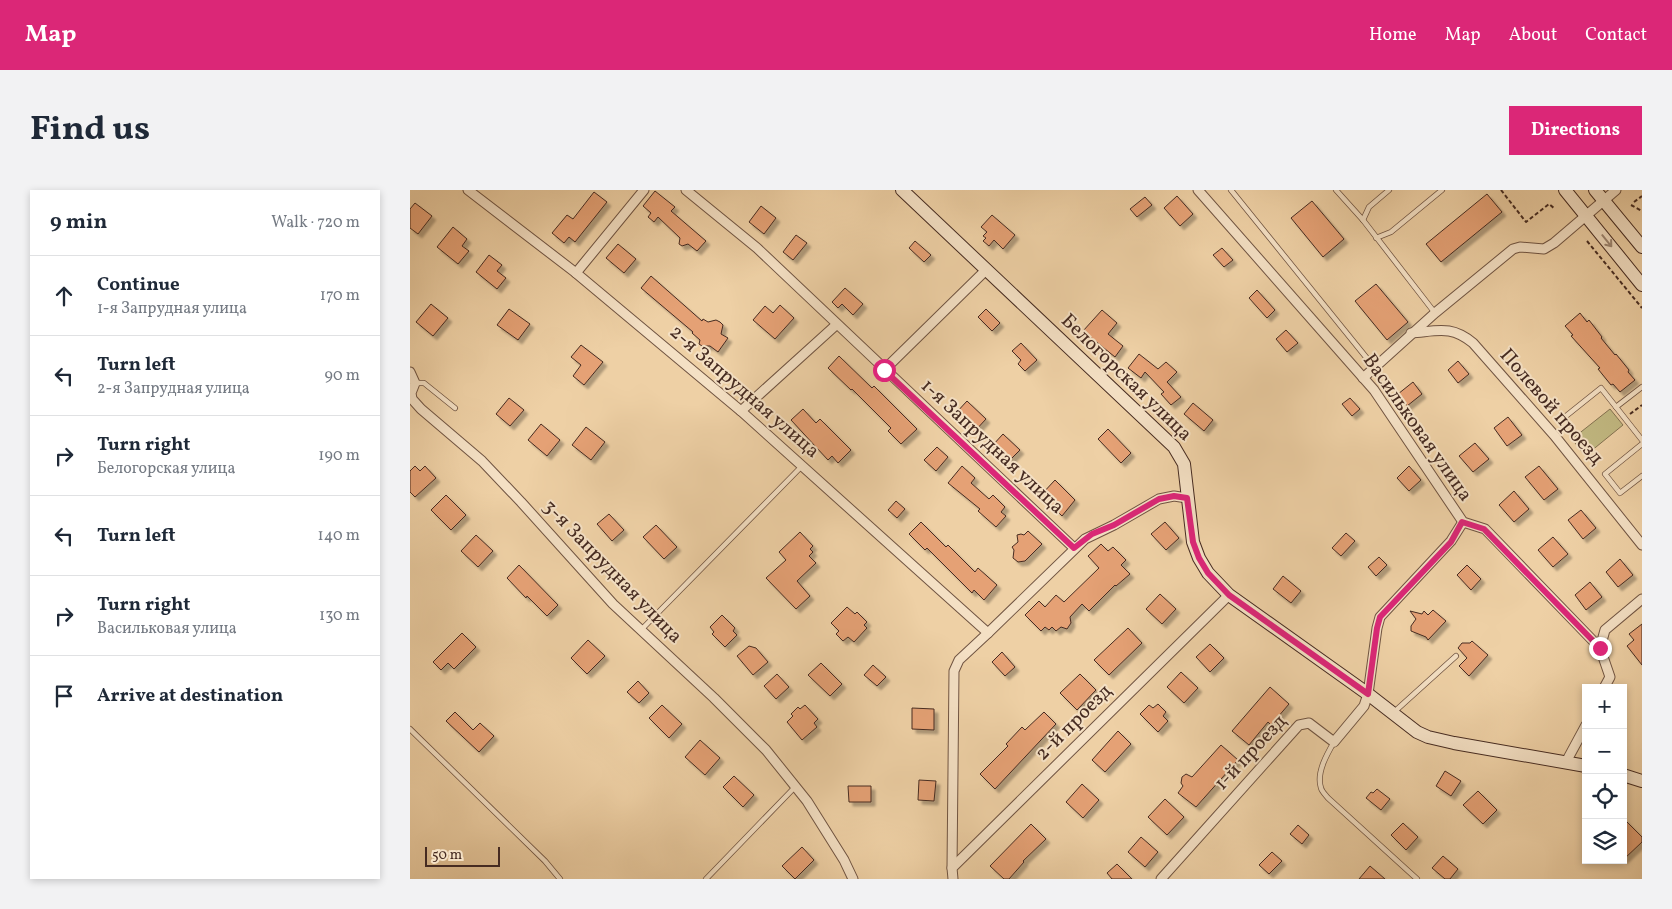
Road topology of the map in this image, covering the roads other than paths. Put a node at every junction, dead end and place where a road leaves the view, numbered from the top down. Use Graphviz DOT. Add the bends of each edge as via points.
graph roads {
  1 [pos="468,190"];
  2 [pos="644,190"];
  3 [pos="686,190"];
  4 [pos="902,190"];
  5 [pos="1198,190"];
  6 [pos="1231,190"];
  7 [pos="1336,190"];
  8 [pos="1389,190"];
  9 [pos="1442,190"];
  10 [pos="1565,190"];
  11 [pos="1595,190"];
  12 [pos="1616,190"];
  13 [pos="1603,200"];
  14 [pos="1586,216"];
  15 [pos="1362,220"];
  16 [pos="1376,238"];
  17 [pos="1642,247"];
  18 [pos="987,269"];
  19 [pos="576,273"];
  20 [pos="1642,285"];
  21 [pos="1435,313"];
  22 [pos="836,325"];
  23 [pos="1412,334"];
  24 [pos="1374,367"];
  25 [pos="884,370"];
  26 [pos="410,372"];
  27 [pos="1363,378"];
  28 [pos="415,383"];
  29 [pos="1642,386"];
  30 [pos="1616,406"];
  31 [pos="456,408"];
  32 [pos="742,411"];
  33 [pos="1561,420"];
  34 [pos="1642,440"];
  35 [pos="1642,444"];
  36 [pos="803,465"];
  37 [pos="1642,476"];
  38 [pos="1187,498"];
  39 [pos="1462,522"];
  40 [pos="1642,545"];
  41 [pos="1074,548"];
  42 [pos="1229,595"];
  43 [pos="1642,599"];
  44 [pos="640,630"];
  45 [pos="988,633"];
  46 [pos="1600,648"];
  47 [pos="1456,656"];
  48 [pos="1606,684"];
  49 [pos="1368,694"];
  50 [pos="1392,714"];
  51 [pos="410,729"];
  52 [pos="1583,729"];
  53 [pos="1334,742"];
  54 [pos="1566,762"];
  55 [pos="1582,765"];
  56 [pos="1627,776"];
  57 [pos="1642,781"];
  58 [pos="796,785"];
  59 [pos="952,868"];
  60 [pos="560,879"];
  61 [pos="706,879"];
  62 [pos="853,879"];
  63 [pos="953,879"];
  64 [pos="1161,879"];
  65 [pos="1417,879"];
  1 -- 19 [label="street, 2-я Запрудная улица"];
  2 -- 19 [label="street"];
  3 -- 22 [label="street, 1-я Запрудная улица" via="756,248"];
  4 -- 18 [label="street, Белогорская улица"];
  5 -- 27 [label="street, Васильковая улица"];
  6 -- 24 [label="lane"];
  7 -- 15 [label="lane"];
  8 -- 15 [label="lane" via="1369,207"];
  9 -- 16 [label="lane" via="1392,232"];
  10 -- 14 [label="street"];
  11 -- 13 [label="street"];
  12 -- 13 [label="street"];
  13 -- 14 [label="street"];
  13 -- 17 [label="street"];
  14 -- 20 [label="street, one-way"];
  14 -- 21 [label="street" via="1544,249 1520,247 1513,250"];
  15 -- 16 [label="lane"];
  16 -- 21 [label="lane"];
  18 -- 25 [label="street"];
  18 -- 38 [label="street, Белогорская улица" via="1174,447 1184,464"];
  19 -- 32 [label="street, 2-я Запрудная улица"];
  21 -- 23 [label="street"];
  22 -- 25 [label="street, 1-я Запрудная улица"];
  22 -- 32 [label="street"];
  23 -- 24 [label="street"];
  23 -- 40 [label="street, Полевой проезд" via="1451,330 1473,343 1554,435"];
  24 -- 27 [label="street"];
  25 -- 41 [label="street, 1-я Запрудная улица"];
  26 -- 28 [label="street, 3-я Запрудная улица"];
  27 -- 39 [label="street, Васильковая улица"];
  28 -- 31 [label="lane" via="428,385"];
  28 -- 44 [label="street, 3-я Запрудная улица" via="412,399 482,461"];
  29 -- 30 [label="lane"];
  30 -- 33 [label="lane" via="1601,388"];
  30 -- 34 [label="lane"];
  32 -- 36 [label="street, 2-я Запрудная улица"];
  35 -- 37 [label="lane" via="1605,474 1620,493"];
  36 -- 44 [label="lane"];
  36 -- 45 [label="street, 2-я Запрудная улица"];
  38 -- 41 [label="street" via="1159,499 1092,534"];
  38 -- 42 [label="street, Белогорская улица" via="1193,542 1199,558"];
  39 -- 46 [label="street, Васильковая улица" via="1484,529"];
  39 -- 49 [label="street" via="1451,542 1380,617"];
  41 -- 45 [label="street"];
  42 -- 49 [label="street, Белогорская улица"];
  42 -- 59 [label="street, 2-й проезд"];
  43 -- 46 [label="street" via="1605,630"];
  44 -- 58 [label="street, 3-я Запрудная улица" via="721,704"];
  45 -- 59 [label="street" via="959,660 954,671"];
  46 -- 48 [label="street" via="1610,677"];
  47 -- 50 [label="lane"];
  49 -- 50 [label="street, Белогорская улица"];
  49 -- 53 [label="street" via="1364,706"];
  50 -- 54 [label="street, Белогорская улица" via="1428,737"];
  51 -- 60 [label="lane"];
  52 -- 54 [label="street"];
  53 -- 64 [label="street, 1-й проезд" via="1309,723 1300,725"];
  53 -- 65 [label="lane" via="1326,756 1321,789"];
  54 -- 55 [label="street, Белогорская улица"];
  56 -- 57 [label="street"];
  58 -- 61 [label="lane"];
  58 -- 62 [label="street, 3-я Запрудная улица"];
  59 -- 63 [label="street"];
}
